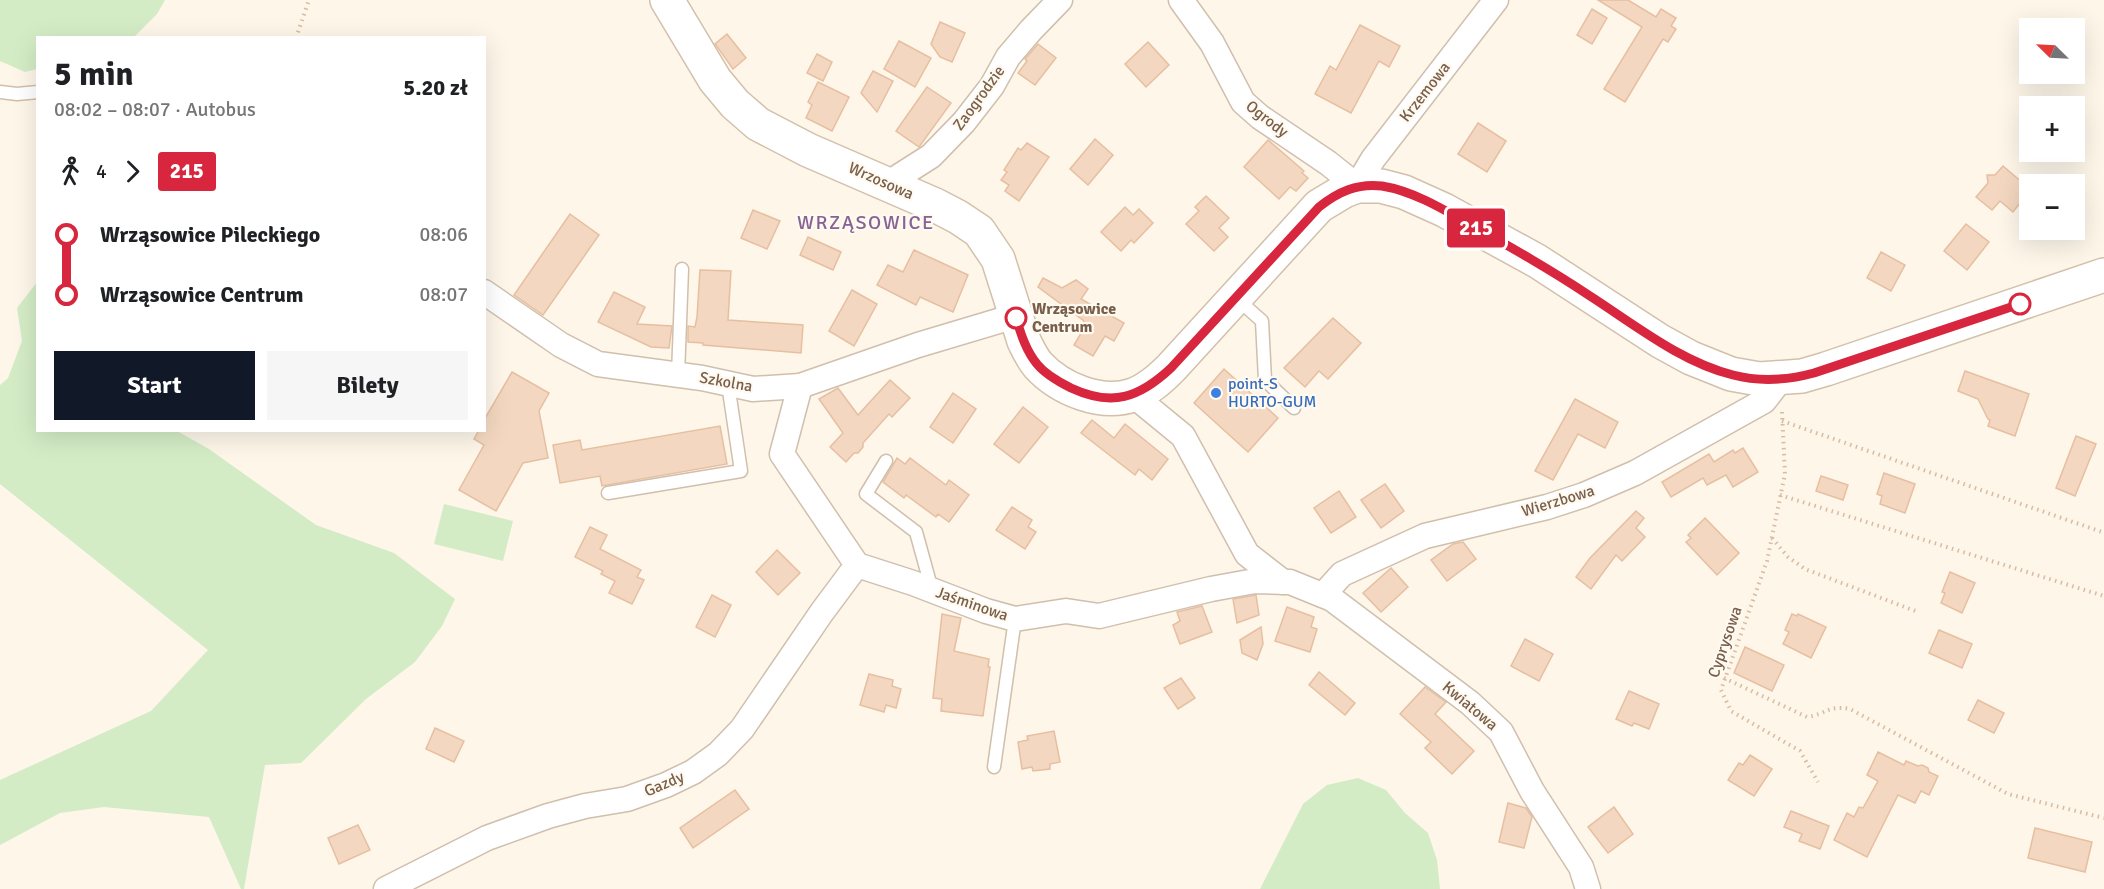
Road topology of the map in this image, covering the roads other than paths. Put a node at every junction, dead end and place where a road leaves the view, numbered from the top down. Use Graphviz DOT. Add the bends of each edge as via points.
graph roads {
  1 [pos="667,0"];
  2 [pos="1060,0"];
  3 [pos="1181,0"];
  4 [pos="1496,0"];
  5 [pos="0,92"];
  6 [pos="36,92"];
  7 [pos="887,184"];
  8 [pos="1357,186"];
  9 [pos="682,269"];
  10 [pos="2102,273"];
  11 [pos="486,293"];
  12 [pos="1235,298"];
  13 [pos="1015,316"];
  14 [pos="678,375"];
  15 [pos="1781,379"];
  16 [pos="728,384"];
  17 [pos="800,386"];
  18 [pos="1132,395"];
  19 [pos="1294,408"];
  20 [pos="886,461"];
  21 [pos="608,493"];
  22 [pos="857,565"];
  23 [pos="1283,582"];
  24 [pos="932,590"];
  25 [pos="1323,595"];
  26 [pos="1015,619"];
  27 [pos="994,767"];
  28 [pos="386,889"];
  29 [pos="1588,889"];
  1 -- 7 [label="street, Wrzosowa" via="716,80 747,115 772,132"];
  2 -- 7 [label="street, Zaogrodzie" via="1008,57 992,86 964,122 931,156"];
  3 -- 8 [label="street, Ogrody" via="1212,43 1243,102"];
  4 -- 8 [label="street, Krzemowa" via="1373,159"];
  5 -- 6 [label="lane"];
  7 -- 13 [label="street, Wrzosowa" via="979,231 998,259"];
  8 -- 12 [label="street" via="1334,195 1319,207"];
  8 -- 15 [label="street" via="1381,186 1404,192 1444,210 1537,261 1691,358 1731,374"];
  9 -- 14 [label="lane"];
  10 -- 15 [label="street" via="1826,369"];
  11 -- 14 [label="street, Szkolna" via="561,345 598,364"];
  12 -- 18 [label="street" via="1171,368"];
  12 -- 19 [label="lane" via="1262,321 1265,380"];
  13 -- 17 [label="street, Szkolna"];
  13 -- 18 [label="street, Wrzosowa" via="1030,354 1050,376 1097,397"];
  14 -- 16 [label="street, Szkolna"];
  15 -- 25 [label="street, Wierzbowa" via="1764,401 1635,472 1547,507 1425,536 1342,574"];
  16 -- 17 [label="street, Szkolna" via="753,389"];
  16 -- 21 [label="lane" via="741,471"];
  17 -- 22 [label="street" via="782,454"];
  18 -- 23 [label="street" via="1183,436 1247,554"];
  20 -- 24 [label="lane" via="866,494 916,532"];
  22 -- 24 [label="street, Jaśminowa"];
  22 -- 28 [label="street, Gazdy" via="742,729 693,772 627,799 548,816 487,838"];
  23 -- 25 [label="street, Jaśminowa"];
  23 -- 26 [label="street, Jaśminowa" via="1255,581 1222,587 1099,616 1066,611"];
  24 -- 26 [label="street, Jaśminowa"];
  25 -- 29 [label="street, Kwiatowa" via="1470,704 1501,732 1532,791 1581,867"];
  26 -- 27 [label="lane"];
}
